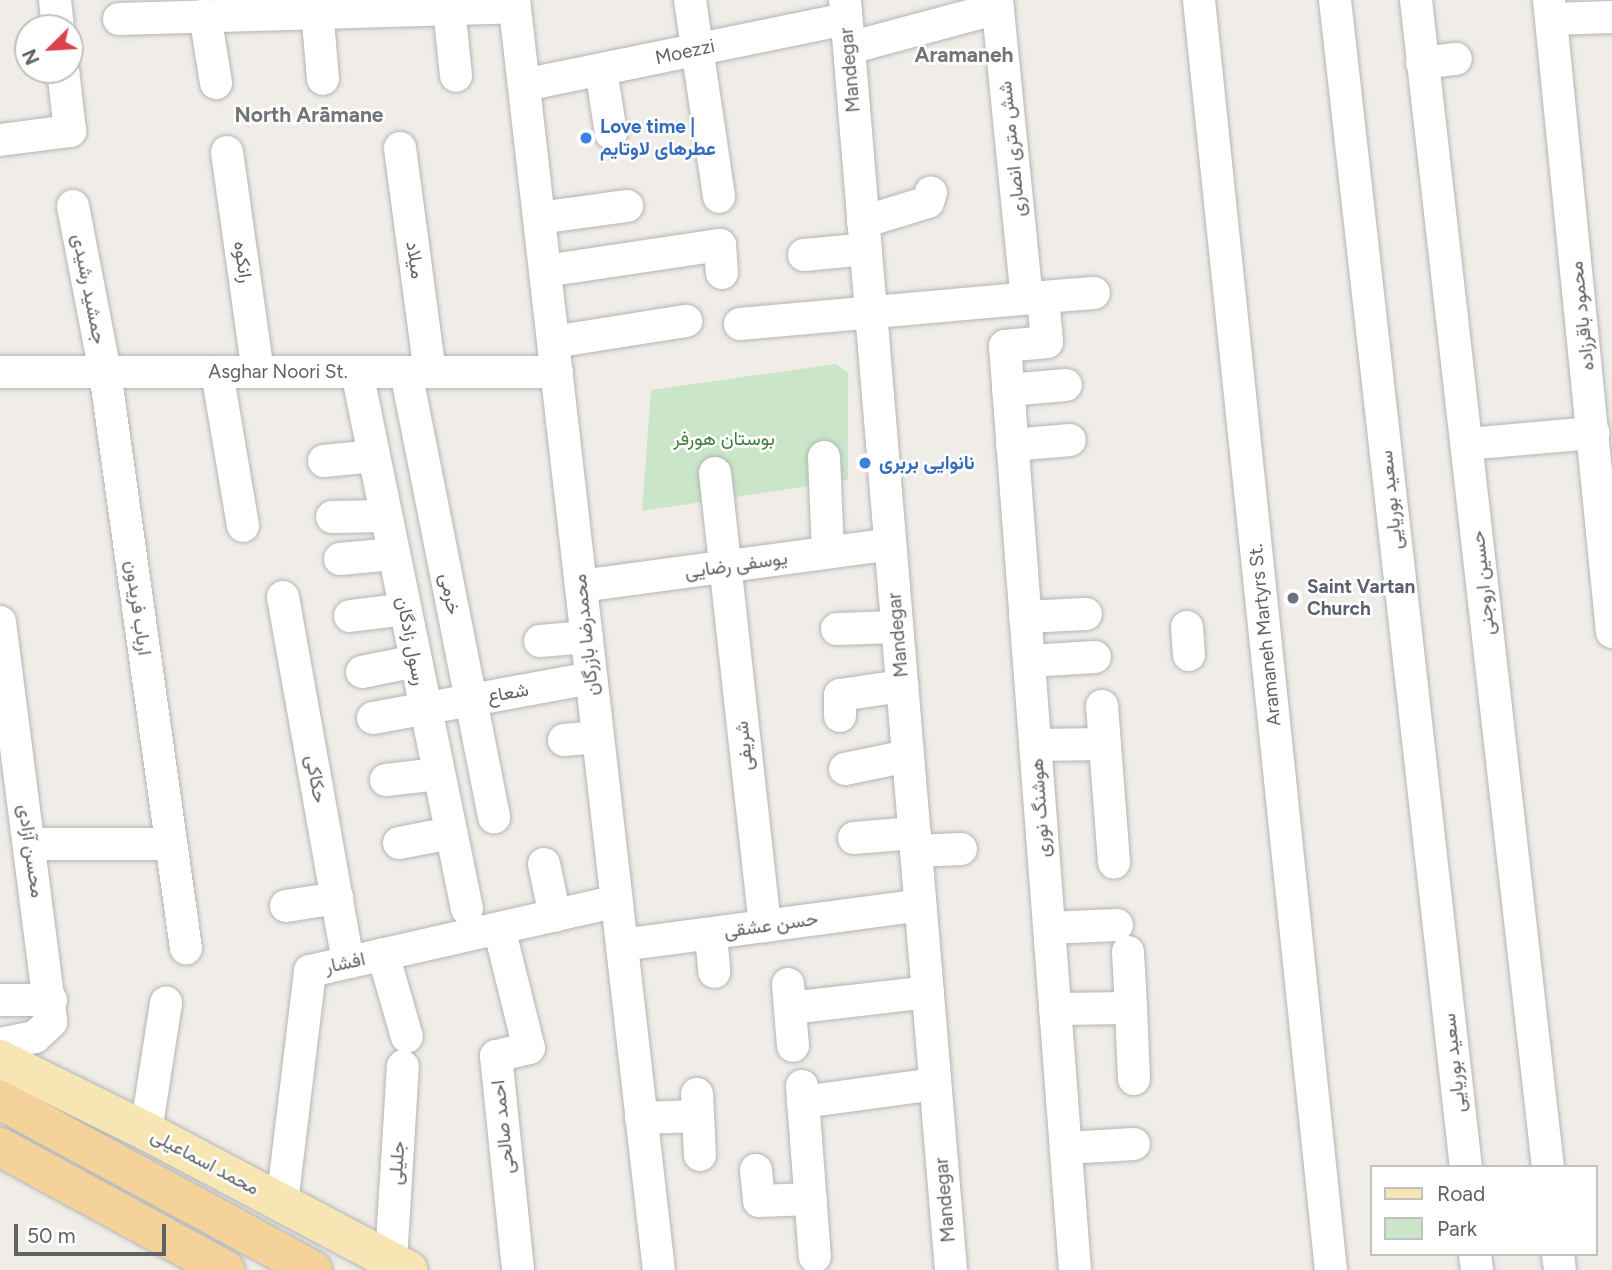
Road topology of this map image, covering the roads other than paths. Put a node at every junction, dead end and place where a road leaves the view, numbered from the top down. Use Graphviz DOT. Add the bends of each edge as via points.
graph roads {
  1 [pos="690,0"];
  2 [pos="1199,0"];
  3 [pos="1335,0"];
  4 [pos="1416,0"];
  5 [pos="404,4"];
  6 [pos="515,4"];
  7 [pos="998,4"];
  8 [pos="282,6"];
  9 [pos="169,8"];
  10 [pos="449,8"];
  11 [pos="1550,9"];
  12 [pos="317,10"];
  13 [pos="205,15"];
  14 [pos="1612,18"];
  15 [pos="119,19"];
  16 [pos="846,22"];
  17 [pos="697,50"];
  18 [pos="1456,59"];
  19 [pos="1422,63"];
  20 [pos="601,70"];
  21 [pos="456,76"];
  22 [pos="323,79"];
  23 [pos="216,83"];
  24 [pos="64,84"];
  25 [pos="524,85"];
  26 [pos="611,133"];
  27 [pos="0,140"];
  28 [pos="400,148"];
  29 [pos="227,152"];
  30 [pos="931,192"];
  31 [pos="719,197"];
  32 [pos="73,206"];
  33 [pos="627,206"];
  34 [pos="539,218"];
  35 [pos="864,235"];
  36 [pos="804,253"];
  37 [pos="545,271"];
  38 [pos="722,273"];
  39 [pos="1094,293"];
  40 [pos="1035,298"];
  41 [pos="871,312"];
  42 [pos="685,321"];
  43 [pos="740,324"];
  44 [pos="1005,346"];
  45 [pos="555,357"];
  46 [pos="0,372"];
  47 [pos="104,372"];
  48 [pos="217,372"];
  49 [pos="258,372"];
  50 [pos="357,372"];
  51 [pos="418,372"];
  52 [pos="1600,373"];
  53 [pos="1066,385"];
  54 [pos="1008,390"];
  55 [pos="1594,433"];
  56 [pos="1070,440"];
  57 [pos="1467,444"];
  58 [pos="1012,445"];
  59 [pos="374,456"];
  60 [pos="824,457"];
  61 [pos="324,461"];
  62 [pos="715,473"];
  63 [pos="386,516"];
  64 [pos="331,517"];
  65 [pos="243,526"];
  66 [pos="890,544"];
  67 [pos="828,552"];
  68 [pos="394,554"];
  69 [pos="340,559"];
  70 [pos="725,566"];
  71 [pos="581,586"];
  72 [pos="283,597"];
  73 [pos="405,609"];
  74 [pos="1086,614"];
  75 [pos="350,616"];
  76 [pos="1025,617"];
  77 [pos="897,627"];
  78 [pos="1,630"];
  79 [pos="838,632"];
  80 [pos="1612,632"];
  81 [pos="587,637"];
  82 [pos="540,641"];
  83 [pos="1095,657"];
  84 [pos="416,661"];
  85 [pos="1029,662"];
  86 [pos="362,672"];
  87 [pos="591,678"];
  88 [pos="902,687"];
  89 [pos="471,699"];
  90 [pos="424,706"];
  91 [pos="1102,706"];
  92 [pos="840,716"];
  93 [pos="373,718"];
  94 [pos="598,737"];
  95 [pos="564,740"];
  96 [pos="1105,744"];
  97 [pos="1035,745"];
  98 [pos="908,756"];
  99 [pos="845,769"];
  100 [pos="439,774"];
  101 [pos="386,780"];
  102 [pos="494,817"];
  103 [pos="451,833"];
  104 [pos="854,841"];
  105 [pos="915,842"];
  106 [pos="399,843"];
  107 [pos="30,844"];
  108 [pos="171,845"];
  109 [pos="961,849"];
  110 [pos="1114,863"];
  111 [pos="544,864"];
  112 [pos="337,898"];
  113 [pos="609,903"];
  114 [pos="920,905"];
  115 [pos="286,906"];
  116 [pos="467,909"];
  117 [pos="555,916"];
  118 [pos="765,926"];
  119 [pos="499,928"];
  120 [pos="1049,928"];
  121 [pos="711,934"];
  122 [pos="622,946"];
  123 [pos="186,948"];
  124 [pos="383,954"];
  125 [pos="348,962"];
  126 [pos="714,972"];
  127 [pos="928,992"];
  128 [pos="0,1000"];
  129 [pos="51,1000"];
  130 [pos="166,1003"];
  131 [pos="1131,1008"];
  132 [pos="1055,1009"];
  133 [pos="0,1044"];
  134 [pos="793,1046"];
  135 [pos="0,1059"];
  136 [pos="1134,1079"];
  137 [pos="935,1084"];
  138 [pos="0,1100"];
  139 [pos="641,1118"];
  140 [pos="146,1131"];
  141 [pos="1134,1145"];
  142 [pos="0,1147"];
  143 [pos="1066,1148"];
  144 [pos="700,1155"];
  145 [pos="1466,1165"];
  146 [pos="1548,1165"];
  147 [pos="756,1170"];
  148 [pos="811,1199"];
  149 [pos="282,1203"];
  150 [pos="815,1257"];
  151 [pos="399,1265"];
  152 [pos="226,1270"];
  153 [pos="313,1270"];
  154 [pos="518,1270"];
  155 [pos="659,1270"];
  156 [pos="951,1270"];
  157 [pos="1075,1270"];
  158 [pos="1331,1270"];
  1 -- 17 [label="street"];
  2 -- 158 [label="street, Aramaneh Martyrs St."];
  3 -- 145 [label="street, سعید بوریایی"];
  4 -- 19 [label="street, حسین اروجنی"];
  5 -- 10 [label="street"];
  5 -- 12 [label="street"];
  6 -- 10 [label="street"];
  6 -- 25 [label="street, محمدرضا بازرگان"];
  7 -- 16 [label="street, Moezzi"];
  7 -- 40 [label="street, شش متری انصاری"];
  8 -- 12 [label="street"];
  8 -- 13 [label="street"];
  9 -- 13 [label="street"];
  9 -- 15 [label="street"];
  10 -- 21 [label="street"];
  11 -- 14 [label="street"];
  11 -- 52 [label="street, محمود باقرزاده"];
  12 -- 22 [label="street"];
  13 -- 23 [label="street"];
  16 -- 17 [label="street, Moezzi"];
  16 -- 35 [label="street, Mandegar"];
  17 -- 20 [label="street, Moezzi"];
  17 -- 31 [label="street"];
  18 -- 19 [label="street"];
  19 -- 57 [label="street, حسین اروجنی"];
  20 -- 25 [label="street, Moezzi"];
  20 -- 26 [label="street"];
  24 -- 27 [label="street" via="69,131"];
  25 -- 34 [label="street, محمدرضا بازرگان"];
  28 -- 51 [label="street, میلاد"];
  29 -- 49 [label="street, رانکوه"];
  30 -- 35 [label="street" via="928,202"];
  32 -- 47 [label="street, جمشید رشیدی"];
  33 -- 34 [label="street"];
  34 -- 37 [label="street, محمدرضا بازرگان"];
  35 -- 36 [label="street"];
  35 -- 41 [label="street, Mandegar"];
  37 -- 38 [label="street" via="720,245"];
  37 -- 45 [label="street, محمدرضا بازرگان"];
  39 -- 40 [label="street"];
  40 -- 41 [label="street"];
  40 -- 44 [label="street, شش متری انصاری" via="1047,341"];
  41 -- 43 [label="street"];
  41 -- 66 [label="street, Mandegar"];
  42 -- 45 [label="street, Asghar Noori St."];
  44 -- 54 [label="street, هوشنگ نوری"];
  45 -- 51 [label="street, Asghar Noori St."];
  45 -- 71 [label="street, محمدرضا بازرگان"];
  46 -- 47 [label="street, Asghar Noori St."];
  47 -- 48 [label="street, Asghar Noori St."];
  47 -- 108 [label="street, ارباب فریدون"];
  48 -- 49 [label="street, Asghar Noori St."];
  48 -- 65 [label="street"];
  49 -- 50 [label="street, Asghar Noori St."];
  50 -- 51 [label="street, Asghar Noori St."];
  50 -- 59 [label="street, رسول زادگان"];
  51 -- 89 [label="street, خرمی"];
  52 -- 55 [label="street, محمود باقرزاده"];
  53 -- 54 [label="street"];
  54 -- 58 [label="street, هوشنگ نوری"];
  55 -- 57 [label="street"];
  55 -- 80 [label="street, محمود باقرزاده"];
  56 -- 58 [label="street"];
  57 -- 146 [label="street, حسین اروجنی"];
  58 -- 76 [label="street, هوشنگ نوری"];
  59 -- 61 [label="street"];
  59 -- 63 [label="street, رسول زادگان"];
  60 -- 67 [label="street"];
  62 -- 70 [label="street, شریفی"];
  63 -- 64 [label="street"];
  63 -- 68 [label="street, رسول زادگان"];
  66 -- 67 [label="street, یوسفی رضایی"];
  66 -- 77 [label="street, Mandegar"];
  67 -- 70 [label="street, یوسفی رضایی"];
  68 -- 69 [label="street"];
  68 -- 73 [label="street, رسول زادگان"];
  70 -- 71 [label="street, یوسفی رضایی"];
  70 -- 118 [label="street, شریفی"];
  71 -- 81 [label="street, محمدرضا بازرگان"];
  72 -- 112 [label="street, حکاکی"];
  73 -- 75 [label="street"];
  73 -- 84 [label="street, رسول زادگان"];
  74 -- 76 [label="street"];
  76 -- 85 [label="street, هوشنگ نوری"];
  77 -- 79 [label="street"];
  77 -- 88 [label="street, Mandegar"];
  78 -- 107 [label="street, محسن آزادی"];
  81 -- 82 [label="street"];
  81 -- 87 [label="street, محمدرضا بازرگان"];
  83 -- 85 [label="street"];
  84 -- 86 [label="street"];
  84 -- 90 [label="street, رسول زادگان"];
  85 -- 97 [label="street, هوشنگ نوری"];
  87 -- 89 [label="street, شعاع"];
  87 -- 94 [label="street, محمدرضا بازرگان"];
  88 -- 92 [label="street" via="840,695"];
  88 -- 98 [label="street, Mandegar"];
  89 -- 90 [label="street, شعاع"];
  89 -- 102 [label="street, خرمی"];
  90 -- 93 [label="street, شعاع"];
  90 -- 100 [label="street, رسول زادگان"];
  91 -- 96 [label="street"];
  94 -- 95 [label="street"];
  94 -- 122 [label="street, محمدرضا بازرگان"];
  96 -- 97 [label="street"];
  96 -- 110 [label="street"];
  97 -- 120 [label="street, هوشنگ نوری"];
  98 -- 99 [label="street"];
  98 -- 105 [label="street, Mandegar"];
  100 -- 101 [label="street"];
  100 -- 103 [label="street, رسول زادگان"];
  103 -- 106 [label="street"];
  103 -- 116 [label="street, رسول زادگان"];
  104 -- 105 [label="street"];
  105 -- 109 [label="street"];
  105 -- 114 [label="street, Mandegar"];
  107 -- 108 [label="street"];
  107 -- 129 [label="street, محسن آزادی"];
  108 -- 123 [label="street, ارباب فریدون"];
  111 -- 117 [label="street"];
  112 -- 115 [label="street"];
  112 -- 125 [label="street, حکاکی"];
  113 -- 117 [label="street, افشار"];
  114 -- 118 [label="street, حسن عشقی"];
  114 -- 127 [label="street, Mandegar"];
  117 -- 119 [label="street, افشار"];
  118 -- 121 [label="street, حسن عشقی"];
  119 -- 124 [label="street, افشار"];
  119 -- 154 [label="street, احمد صالحی" via="529,1048 496,1056"];
  120 -- 131 [label="street" via="1122,939"];
  120 -- 132 [label="street, هوشنگ نوری"];
  121 -- 122 [label="street, حسن عشقی"];
  121 -- 126 [label="street"];
  122 -- 139 [label="street, محمدرضا بازرگان"];
  124 -- 125 [label="street, افشار"];
  124 -- 151 [label="street, جلیلی" via="405,1051"];
  125 -- 149 [label="street, افشار" via="310,971 306,979"];
  127 -- 134 [label="street" via="789,996"];
  127 -- 137 [label="street, Mandegar"];
  128 -- 129 [label="street"];
  129 -- 133 [label="street, محسن آزادی" via="51,1022 42,1032"];
  130 -- 140 [label="street"];
  131 -- 132 [label="street"];
  131 -- 136 [label="street"];
  132 -- 143 [label="street, هوشنگ نوری"];
  135 -- 140 [label="main road, محمد اسماعیلی"];
  137 -- 148 [label="street" via="802,1094"];
  137 -- 156 [label="street, Mandegar"];
  138 -- 153 [label="highway"];
  139 -- 144 [label="street" via="697,1105"];
  139 -- 155 [label="street, محمدرضا بازرگان"];
  140 -- 149 [label="main road, محمد اسماعیلی"];
  141 -- 143 [label="street"];
  142 -- 152 [label="highway"];
  143 -- 157 [label="street, هوشنگ نوری"];
  147 -- 148 [label="street" via="759,1201"];
  148 -- 150 [label="street"];
  149 -- 151 [label="main road, محمد اسماعیلی"];
}
